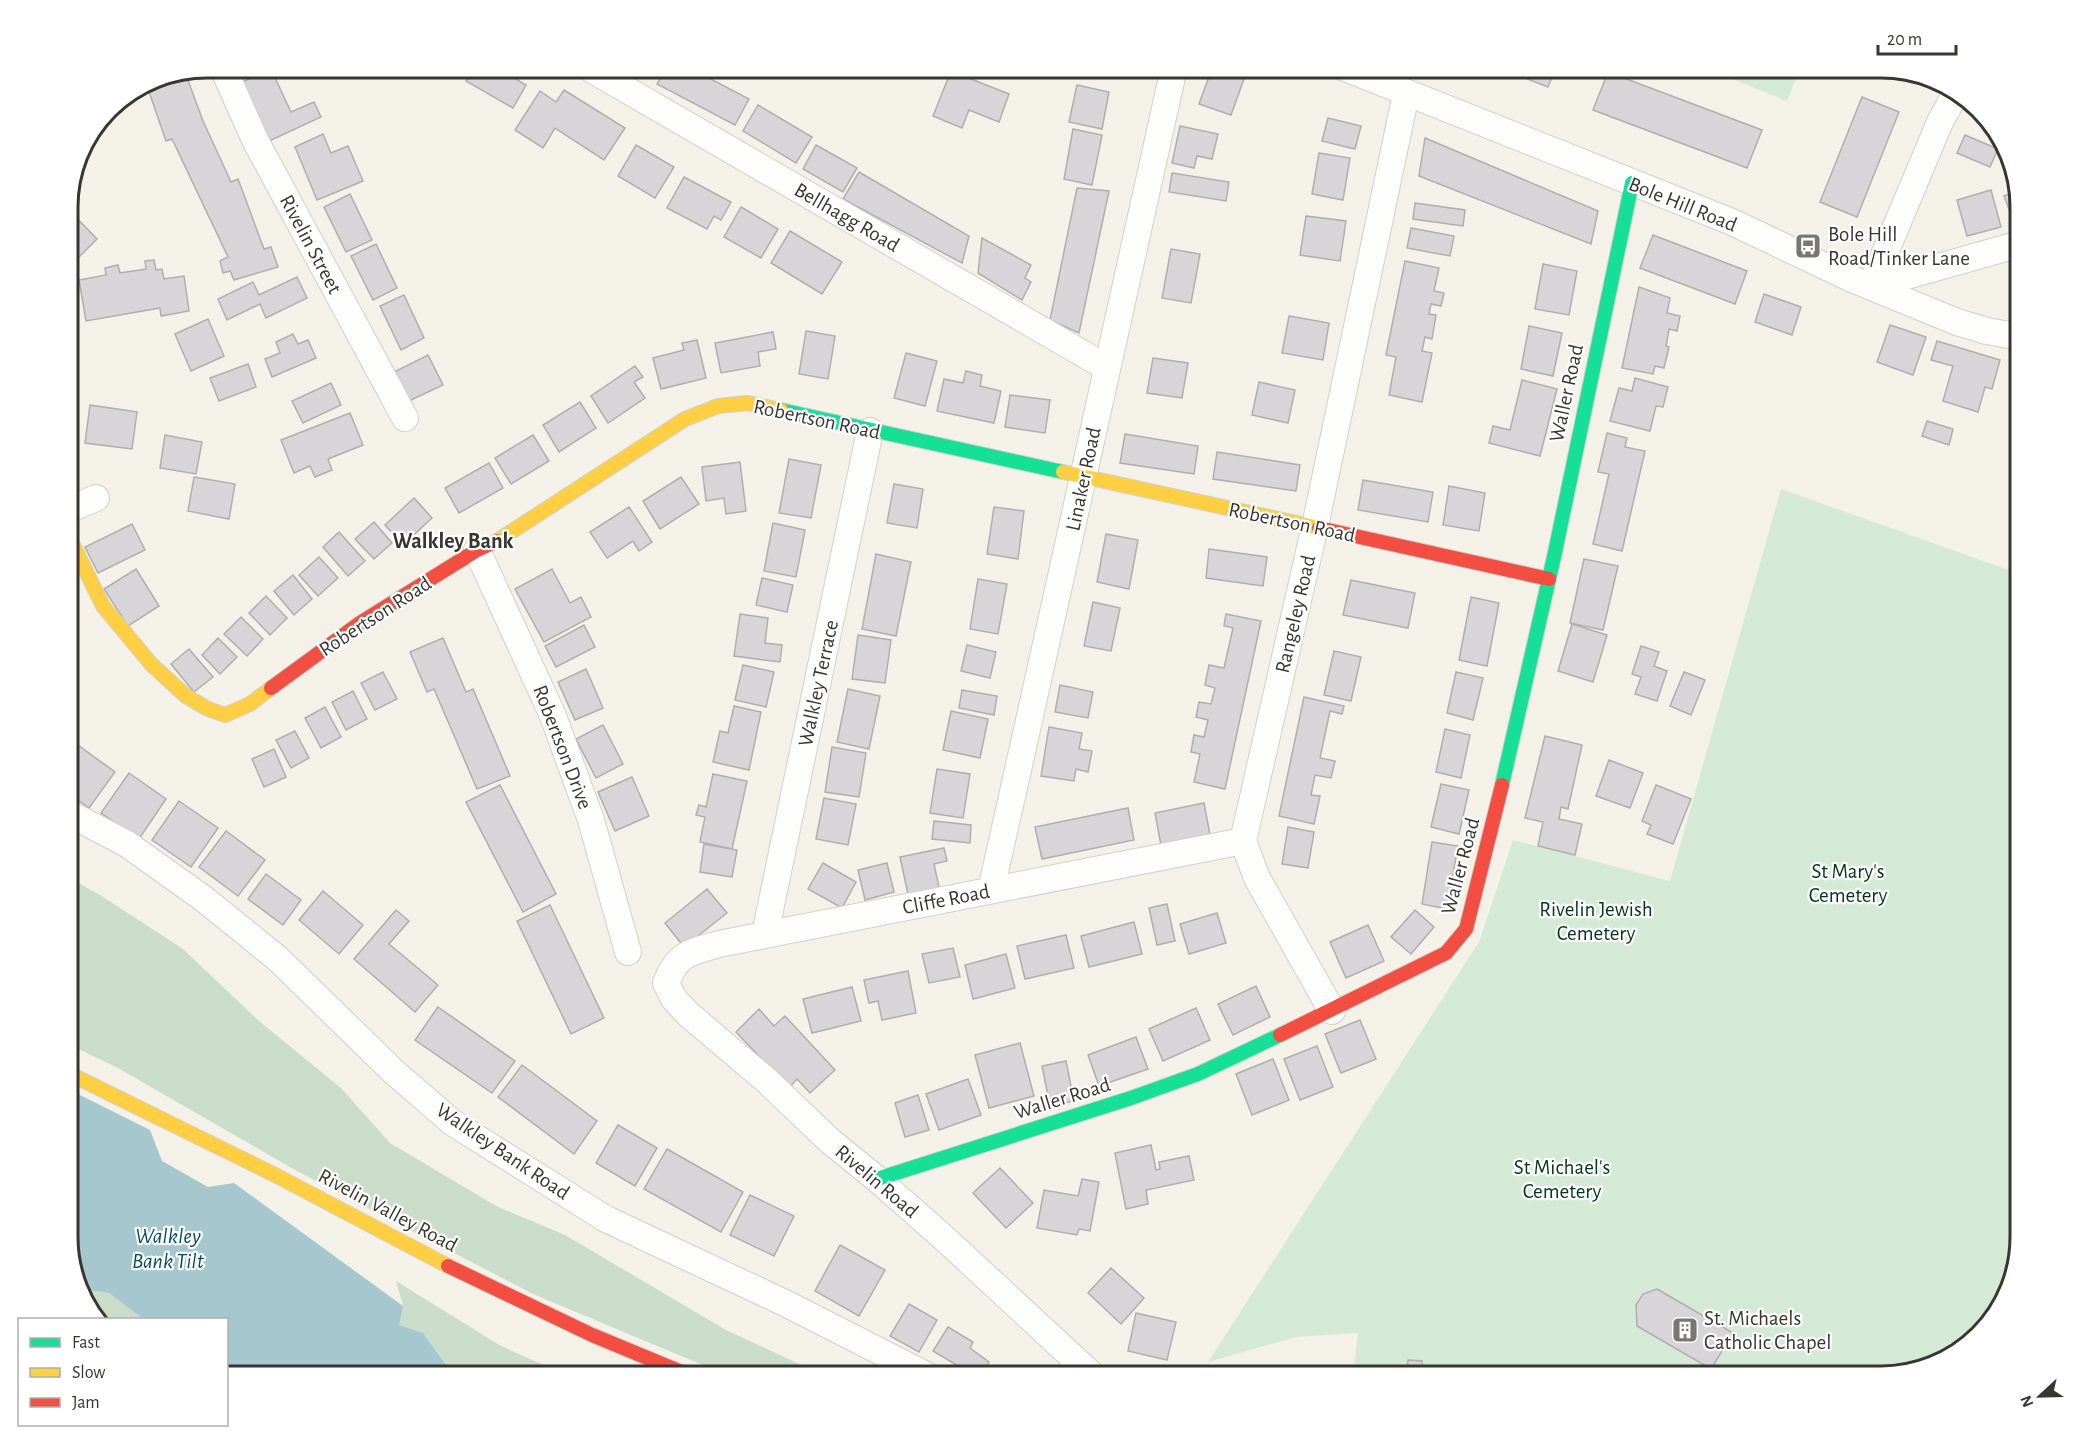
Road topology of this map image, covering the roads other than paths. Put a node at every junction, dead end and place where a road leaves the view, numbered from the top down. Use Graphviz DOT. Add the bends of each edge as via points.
graph roads {
  1 [pos="227,78"];
  2 [pos="606,78"];
  3 [pos="1172,78"];
  4 [pos="1368,78"];
  5 [pos="1406,94"];
  6 [pos="1952,99"];
  7 [pos="1632,183"];
  8 [pos="2010,247"];
  9 [pos="1871,286"];
  10 [pos="2010,335"];
  11 [pos="1106,367"];
  12 [pos="405,418"];
  13 [pos="870,431"];
  14 [pos="1084,477"];
  15 [pos="96,498"];
  16 [pos="78,506"];
  17 [pos="1315,526"];
  18 [pos="477,550"];
  19 [pos="78,555"];
  20 [pos="1549,579"];
  21 [pos="78,818"];
  22 [pos="1243,841"];
  23 [pos="991,890"];
  24 [pos="765,934"];
  25 [pos="628,952"];
  26 [pos="666,983"];
  27 [pos="1332,1011"];
  28 [pos="78,1078"];
  29 [pos="877,1179"];
  30 [pos="666,1366"];
  31 [pos="907,1366"];
  32 [pos="1081,1366"];
  1 -- 12 [label="street, Rivelin Street" via="255,140"];
  2 -- 11 [label="street, Bellhagg Road"];
  3 -- 11 [label="street, Linaker Road"];
  4 -- 5 [label="street, Bole Hill Road"];
  5 -- 7 [label="street, Bole Hill Road"];
  5 -- 17 [label="street, Rangeley Road"];
  6 -- 9 [label="street"];
  7 -- 9 [label="street, Bole Hill Road" via="1732,222"];
  7 -- 20 [label="street, Waller Road"];
  8 -- 9 [label="street"];
  9 -- 10 [label="street, Bole Hill Road" via="1958,322"];
  11 -- 14 [label="street, Linaker Road"];
  13 -- 14 [label="street, Robertson Road"];
  13 -- 18 [label="street, Robertson Road" via="747,403 718,406 685,419 499,540"];
  13 -- 24 [label="street, Walkley Terrace"];
  14 -- 17 [label="street, Robertson Road"];
  14 -- 23 [label="street, Linaker Road"];
  15 -- 16 [label="street"];
  17 -- 20 [label="street, Robertson Road"];
  17 -- 22 [label="street, Rangeley Road"];
  18 -- 19 [label="street, Robertson Road" via="360,623 250,704 225,715 186,696 151,664 103,606"];
  18 -- 25 [label="street, Robertson Drive" via="553,716 591,820"];
  20 -- 27 [label="street, Waller Road" via="1466,928 1446,953"];
  21 -- 31 [label="street, Walkley Bank Road" via="127,844 277,958 394,1072 453,1123 606,1219 787,1304"];
  22 -- 23 [label="street, Cliffe Road"];
  22 -- 27 [label="street" via="1257,878"];
  23 -- 24 [label="street, Cliffe Road"];
  24 -- 26 [label="street, Cliffe Road" via="688,953 672,966"];
  26 -- 29 [label="street, Rivelin Road" via="688,1014"];
  27 -- 29 [label="street, Waller Road" via="1198,1074"];
  28 -- 30 [label="street, Rivelin Valley Road" via="443,1263"];
  29 -- 32 [label="street, Rivelin Road"];
}
